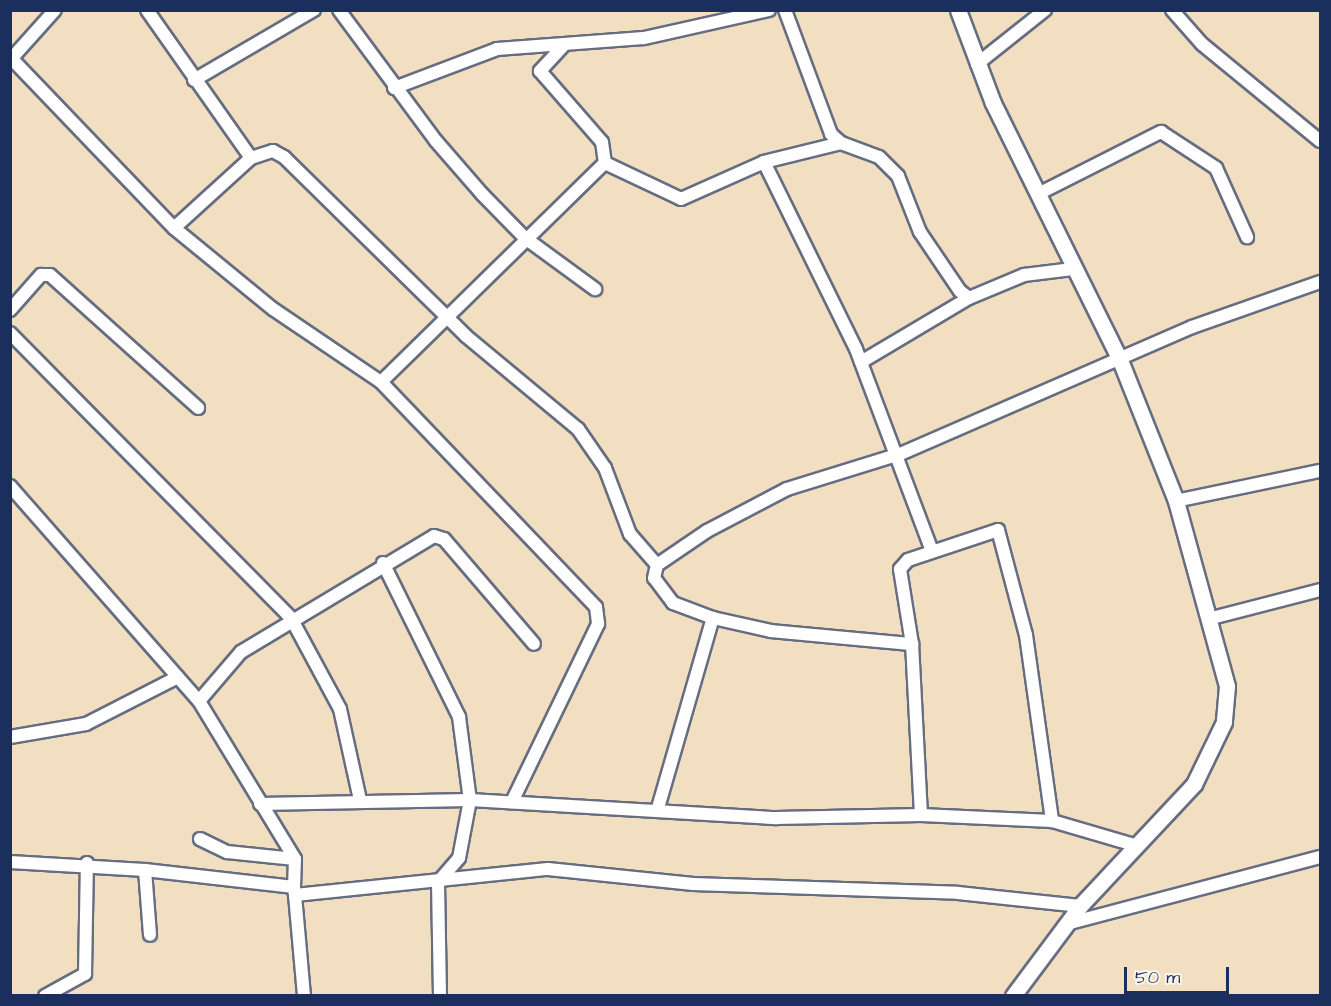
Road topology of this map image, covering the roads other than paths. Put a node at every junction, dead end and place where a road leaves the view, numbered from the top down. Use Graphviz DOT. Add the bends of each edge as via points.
graph roads {
  1 [pos="55,10"];
  2 [pos="147,10"];
  3 [pos="314,10"];
  4 [pos="339,10"];
  5 [pos="769,10"];
  6 [pos="785,10"];
  7 [pos="958,10"];
  8 [pos="1046,10"];
  9 [pos="1172,10"];
  10 [pos="565,44"];
  11 [pos="11,57"];
  12 [pos="977,64"];
  13 [pos="194,80"];
  14 [pos="394,88"];
  15 [pos="1320,141"];
  16 [pos="841,143"];
  17 [pos="251,158"];
  18 [pos="764,162"];
  19 [pos="605,163"];
  20 [pos="1040,193"];
  21 [pos="174,228"];
  22 [pos="1247,237"];
  23 [pos="525,238"];
  24 [pos="1073,269"];
  25 [pos="1320,282"];
  26 [pos="595,289"];
  27 [pos="969,298"];
  28 [pos="10,310"];
  29 [pos="447,316"];
  30 [pos="10,333"];
  31 [pos="1120,360"];
  32 [pos="861,362"];
  33 [pos="381,382"];
  34 [pos="198,408"];
  35 [pos="900,454"];
  36 [pos="1320,471"];
  37 [pos="10,486"];
  38 [pos="1176,501"];
  39 [pos="932,550"];
  40 [pos="383,563"];
  41 [pos="657,565"];
  42 [pos="1320,590"];
  43 [pos="291,618"];
  44 [pos="713,618"];
  45 [pos="1208,619"];
  46 [pos="534,644"];
  47 [pos="912,644"];
  48 [pos="178,677"];
  49 [pos="199,701"];
  50 [pos="10,737"];
  51 [pos="360,800"];
  52 [pos="470,800"];
  53 [pos="512,802"];
  54 [pos="260,804"];
  55 [pos="658,808"];
  56 [pos="921,815"];
  57 [pos="1052,821"];
  58 [pos="200,839"];
  59 [pos="1134,845"];
  60 [pos="1320,857"];
  61 [pos="295,859"];
  62 [pos="10,862"];
  63 [pos="87,863"];
  64 [pos="145,870"];
  65 [pos="438,882"];
  66 [pos="294,891"];
  67 [pos="1080,906"];
  68 [pos="1070,923"];
  69 [pos="150,934"];
  70 [pos="45,996"];
  71 [pos="304,996"];
  72 [pos="441,996"];
  73 [pos="1013,996"];
  1 -- 11 [label="street"];
  2 -- 13 [label="street"];
  3 -- 13 [label="street"];
  4 -- 14 [label="street"];
  5 -- 10 [label="street" via="644,39"];
  6 -- 16 [label="street" via="831,134"];
  7 -- 12 [label="street"];
  8 -- 12 [label="street"];
  9 -- 15 [label="street" via="1202,44"];
  10 -- 14 [label="street" via="497,49"];
  10 -- 19 [label="street" via="540,71 602,142"];
  11 -- 21 [label="street"];
  12 -- 20 [label="street"];
  13 -- 17 [label="street"];
  14 -- 23 [label="street"];
  16 -- 18 [label="street"];
  16 -- 27 [label="street" via="879,157 898,176 920,232 949,278"];
  17 -- 21 [label="street"];
  17 -- 29 [label="street" via="273,151 284,157"];
  18 -- 19 [label="street" via="681,199"];
  18 -- 32 [label="street"];
  19 -- 23 [label="street"];
  20 -- 22 [label="street" via="1161,132 1216,168"];
  20 -- 24 [label="street"];
  21 -- 33 [label="street" via="273,309"];
  23 -- 26 [label="street"];
  23 -- 29 [label="street"];
  24 -- 27 [label="street" via="1024,275"];
  24 -- 31 [label="street"];
  25 -- 31 [label="street" via="1192,327"];
  27 -- 32 [label="street"];
  28 -- 34 [label="street" via="41,275 50,275"];
  29 -- 33 [label="street"];
  29 -- 41 [label="street" via="584,437 605,468 630,534"];
  30 -- 43 [label="street"];
  31 -- 35 [label="street"];
  31 -- 38 [label="street"];
  32 -- 35 [label="street"];
  33 -- 53 [label="street" via="599,616"];
  35 -- 39 [label="street"];
  35 -- 41 [label="street" via="788,489"];
  36 -- 38 [label="street"];
  37 -- 48 [label="street"];
  38 -- 45 [label="street"];
  39 -- 47 [label="street" via="908,560 900,569"];
  39 -- 57 [label="street" via="994,530 1002,532 1026,635"];
  40 -- 43 [label="street"];
  40 -- 46 [label="street" via="434,536 444,539"];
  40 -- 52 [label="street" via="459,717"];
  41 -- 44 [label="street" via="654,579 662,593 685,609"];
  42 -- 45 [label="street"];
  43 -- 49 [label="street" via="241,652"];
  43 -- 51 [label="street" via="340,709"];
  44 -- 47 [label="street" via="771,631"];
  44 -- 55 [label="street"];
  45 -- 59 [label="street" via="1227,686 1224,722 1194,784"];
  47 -- 56 [label="street"];
  48 -- 49 [label="street"];
  48 -- 50 [label="street" via="86,724"];
  49 -- 54 [label="street"];
  51 -- 52 [label="street"];
  51 -- 54 [label="street"];
  52 -- 53 [label="street"];
  52 -- 65 [label="street" via="459,858"];
  53 -- 55 [label="street"];
  54 -- 61 [label="street"];
  55 -- 56 [label="street" via="776,818"];
  56 -- 57 [label="street"];
  57 -- 59 [label="street"];
  58 -- 61 [label="street" via="227,852"];
  59 -- 67 [label="street"];
  60 -- 68 [label="street"];
  61 -- 66 [label="street"];
  62 -- 63 [label="street"];
  63 -- 64 [label="street"];
  63 -- 70 [label="street" via="84,974"];
  64 -- 66 [label="street"];
  64 -- 69 [label="street"];
  65 -- 66 [label="street"];
  65 -- 67 [label="street" via="487,872 548,868 693,884 958,893"];
  65 -- 72 [label="street"];
  66 -- 71 [label="street"];
  67 -- 68 [label="street"];
  68 -- 73 [label="street"];
}
